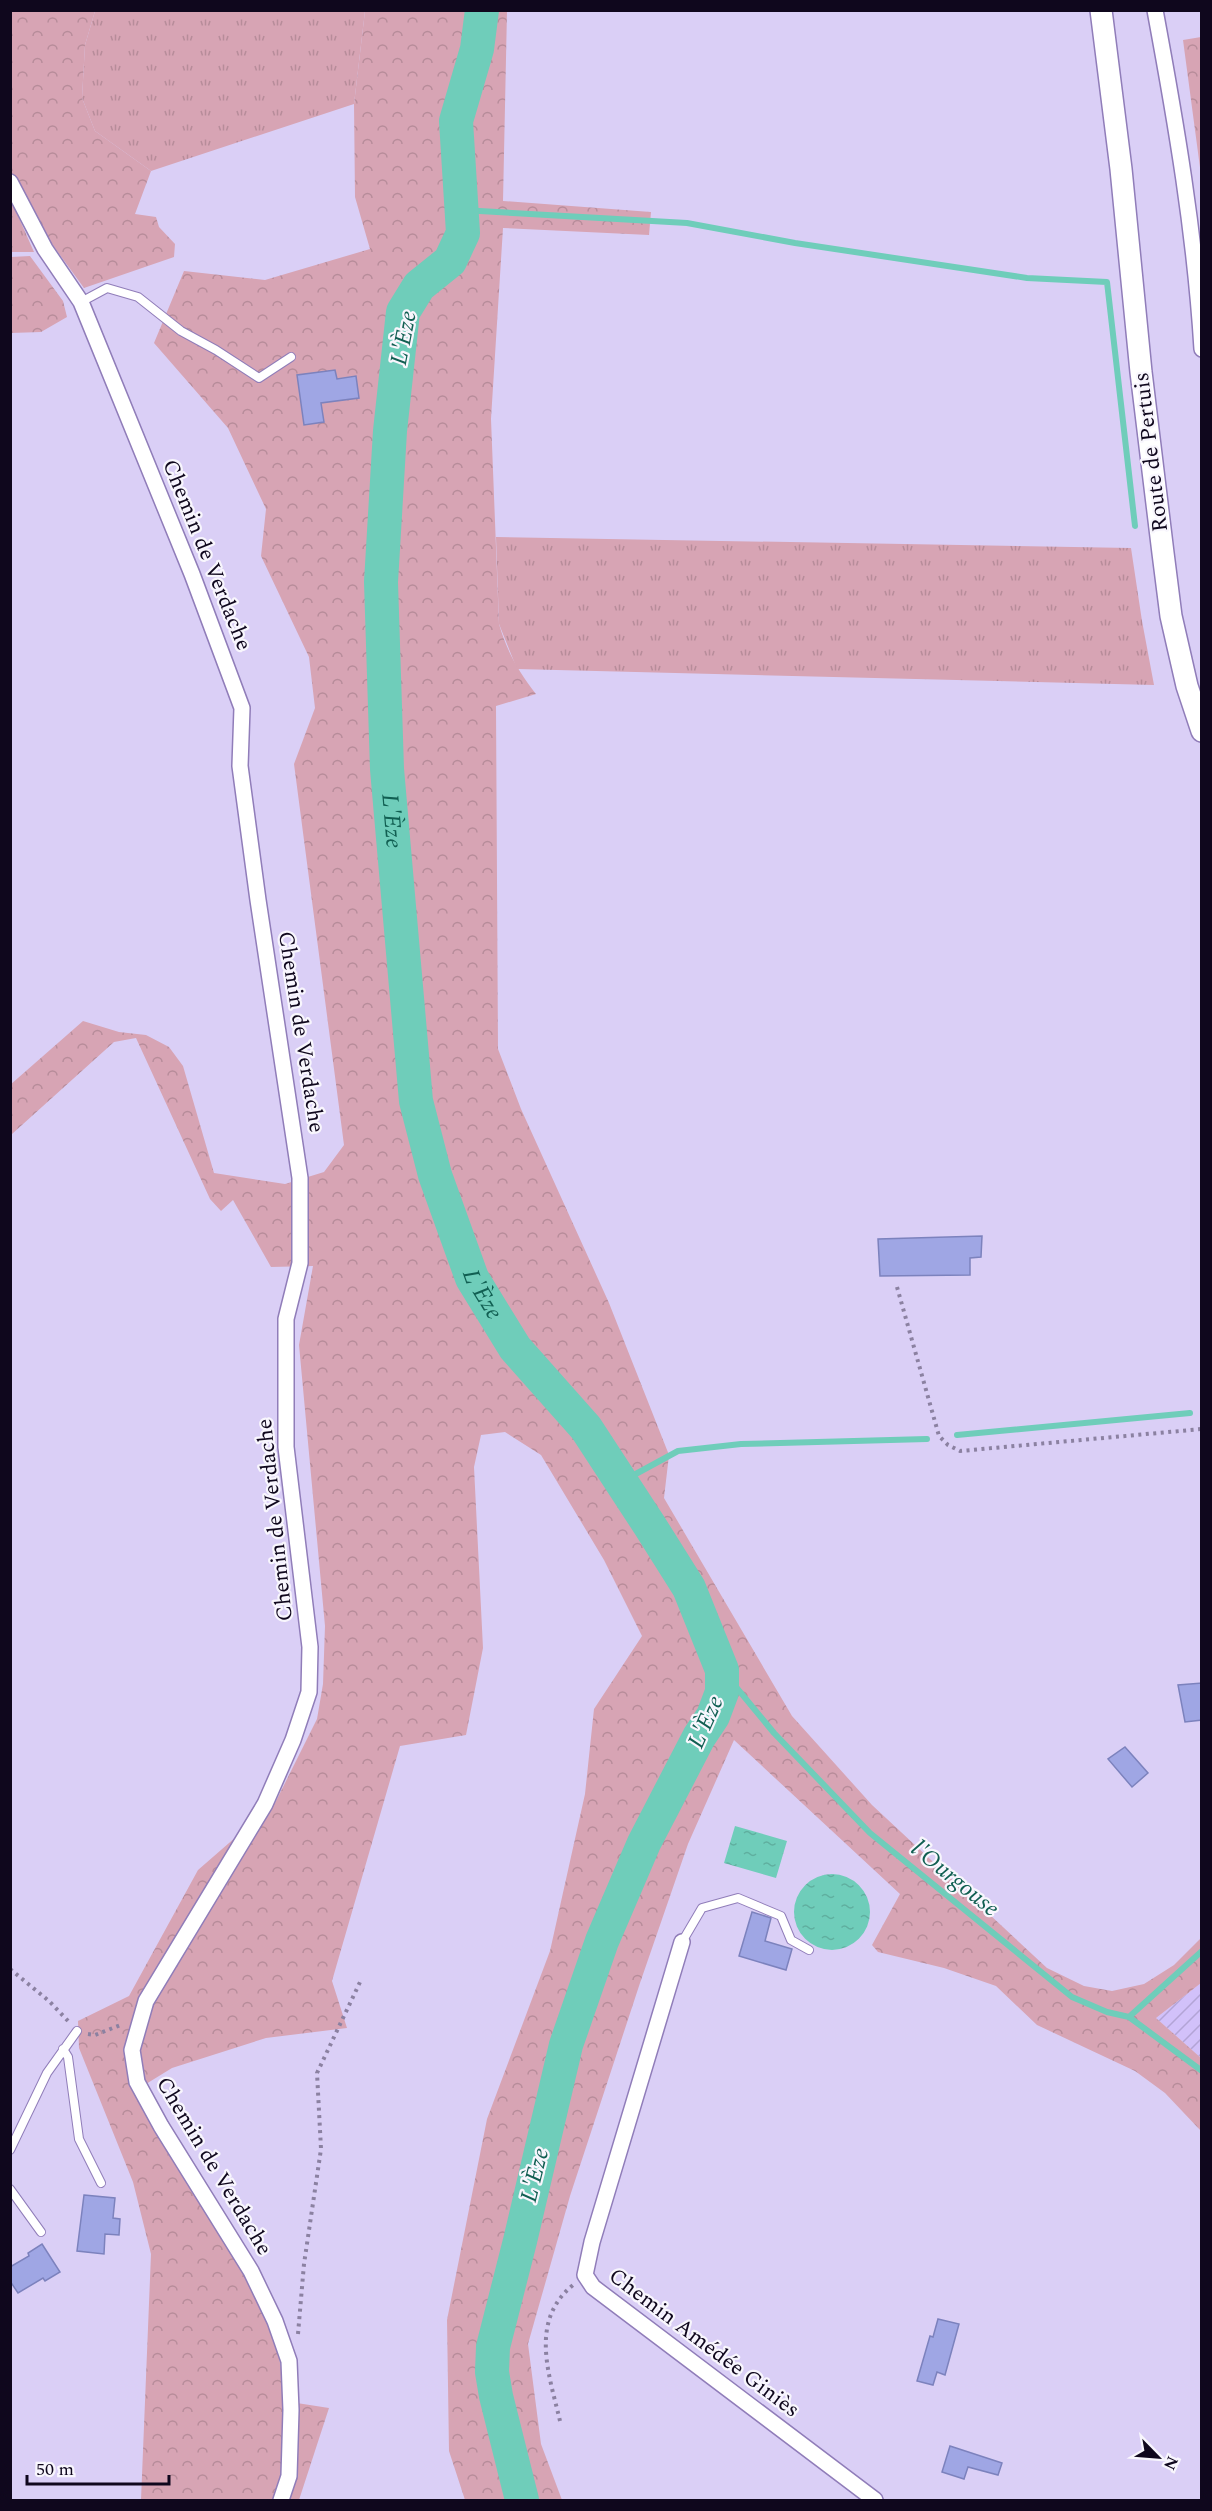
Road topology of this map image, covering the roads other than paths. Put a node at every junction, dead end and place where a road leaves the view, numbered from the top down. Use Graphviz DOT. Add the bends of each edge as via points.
graph roads {
  1 [pos="1101,10"];
  2 [pos="1114,10"];
  3 [pos="1155,10"];
  4 [pos="1121,169"];
  5 [pos="10,182"];
  6 [pos="81,302"];
  7 [pos="1202,349"];
  8 [pos="291,357"];
  9 [pos="1202,731"];
  10 [pos="682,1942"];
  11 [pos="809,1950"];
  12 [pos="77,2031"];
  13 [pos="63,2049"];
  14 [pos="10,2150"];
  15 [pos="101,2183"];
  16 [pos="10,2189"];
  17 [pos="41,2232"];
  18 [pos="282,2500"];
  19 [pos="875,2500"];
  1 -- 4 [label="main road, Route de Pertuis"];
  2 -- 4 [label="main road, Route de Pertuis"];
  3 -- 7 [label="street" via="1195,253"];
  4 -- 9 [label="main road, Route de Pertuis" via="1167,585 1187,686"];
  5 -- 6 [label="street, Chemin de Verdache" via="45,249"];
  6 -- 8 [label="lane" via="107,288 138,297 181,331 259,378"];
  6 -- 18 [label="street, Chemin de Verdache" via="242,708 240,766 300,1178 300,1263 286,1319 286,1447 310,1647 309,1692 265,1804 147,2001 132,2050 137,2082 251,2271 276,2321 289,2361 291,2409 289,2476"];
  10 -- 11 [label="lane" via="702,1908 738,1898 781,1916 791,1940"];
  10 -- 19 [label="street, Chemin Amédée Giniès" via="585,2275 593,2287"];
  12 -- 13 [label="lane"];
  13 -- 14 [label="lane" via="46,2073"];
  13 -- 15 [label="lane" via="68,2057 79,2139"];
  16 -- 17 [label="lane"];
}
